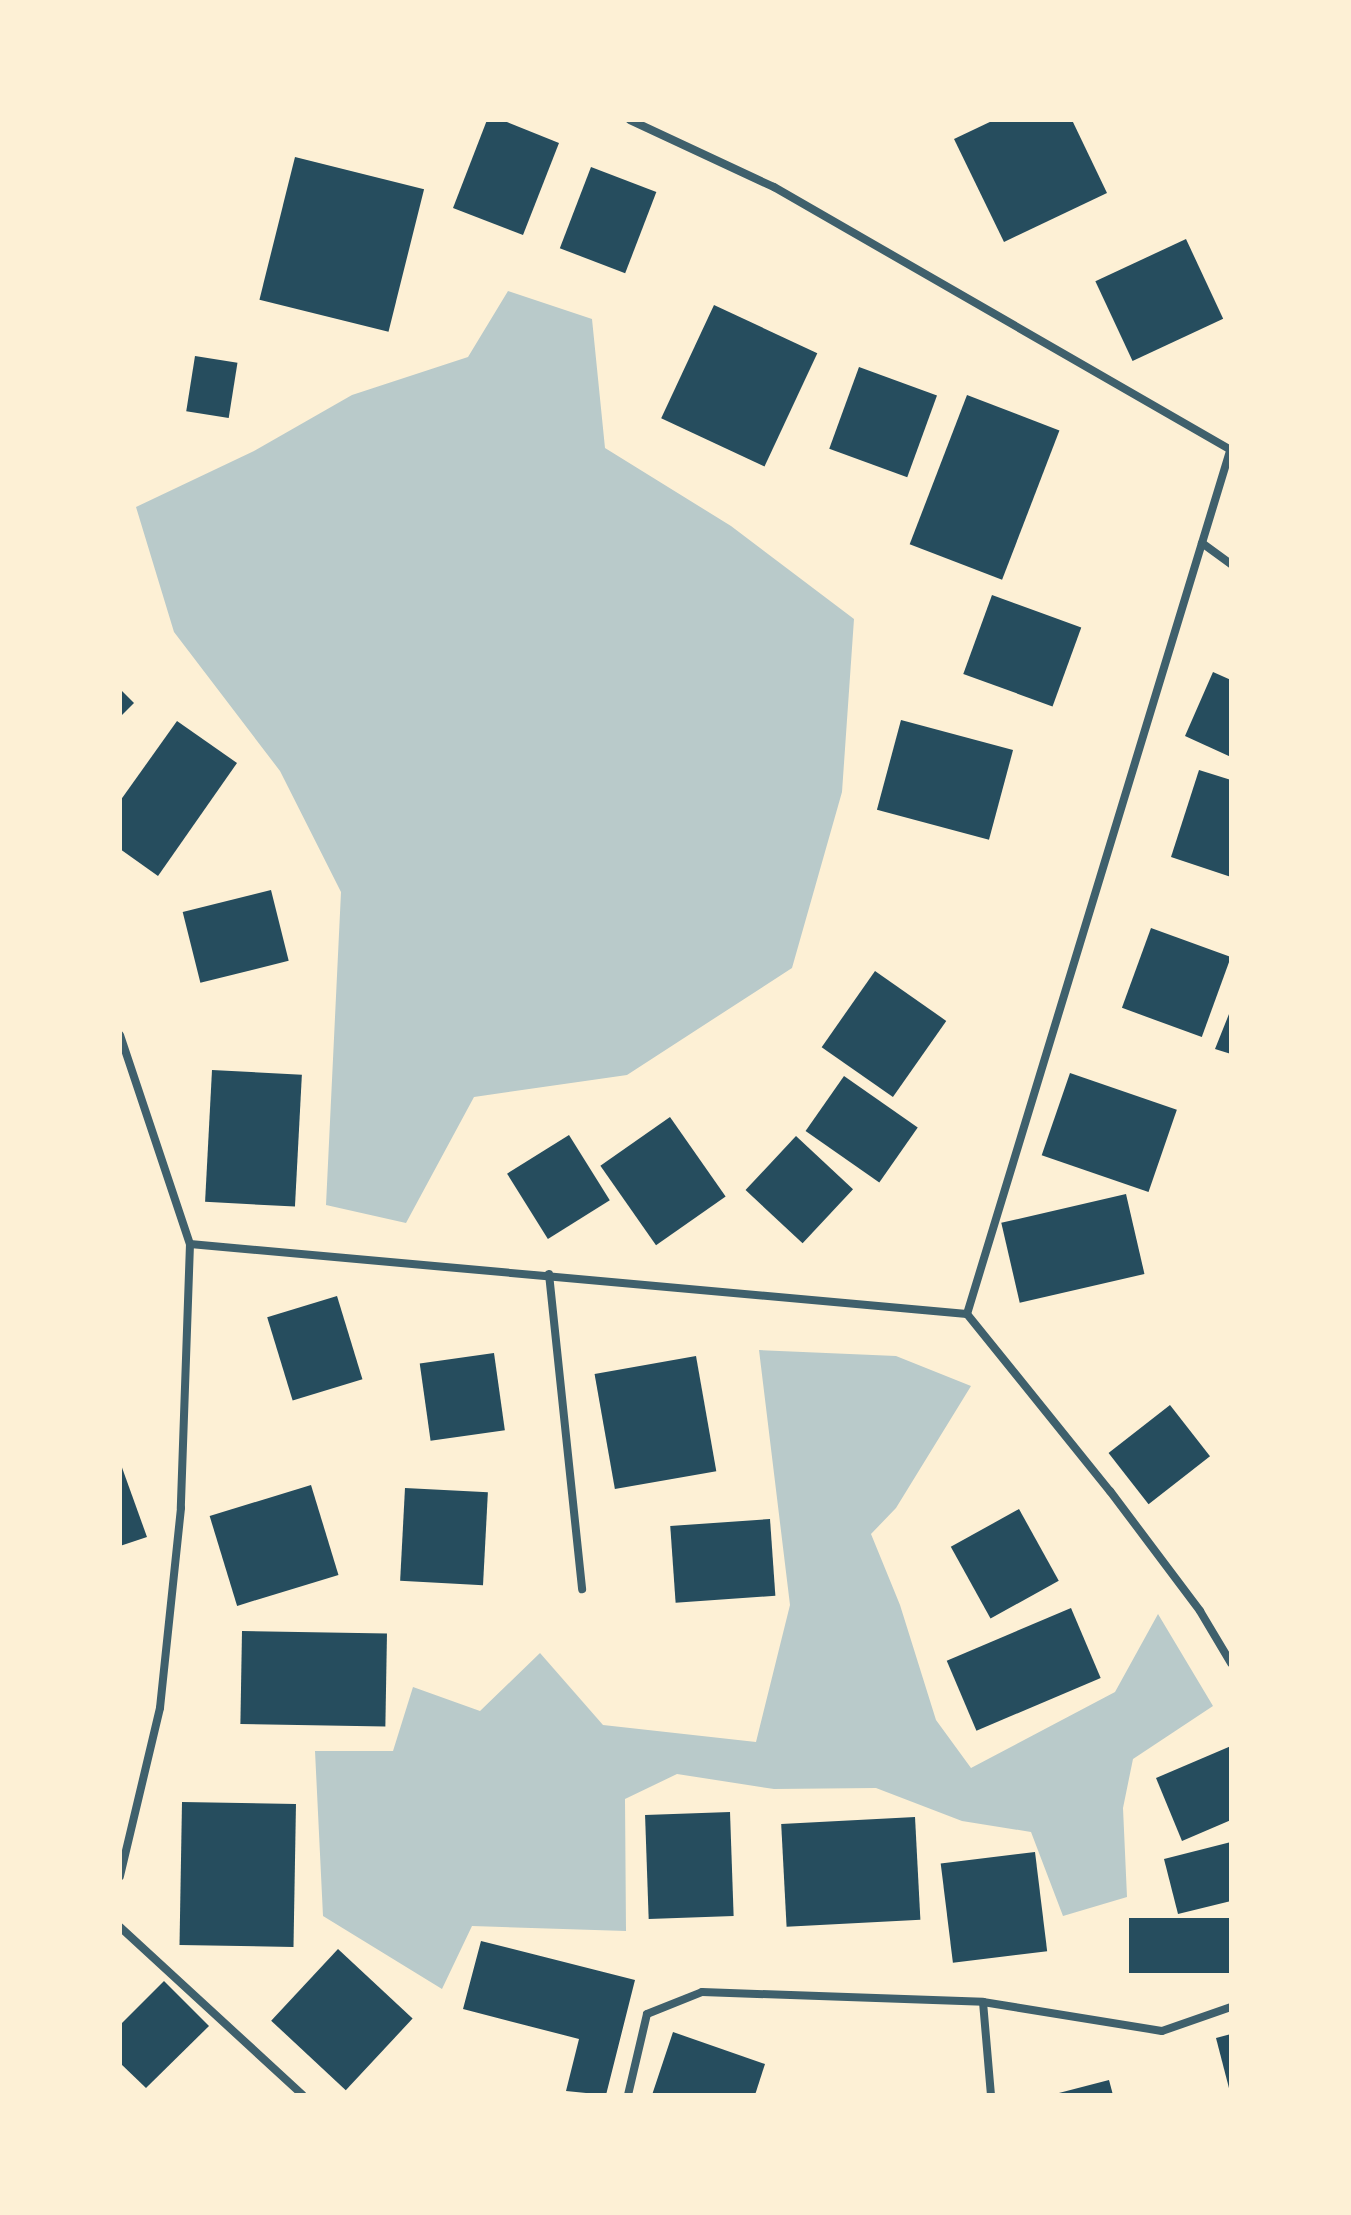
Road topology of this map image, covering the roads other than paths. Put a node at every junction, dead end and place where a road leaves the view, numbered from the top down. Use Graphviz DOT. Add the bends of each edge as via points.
graph roads {
  1 [pos="630,120"];
  2 [pos="1231,450"];
  3 [pos="1202,543"];
  4 [pos="1231,564"];
  5 [pos="120,1035"];
  6 [pos="190,1244"];
  7 [pos="549,1274"];
  8 [pos="967,1314"];
  9 [pos="582,1589"];
  10 [pos="1231,1663"];
  11 [pos="120,1876"];
  12 [pos="120,1927"];
  13 [pos="983,2002"];
  14 [pos="1231,2007"];
  15 [pos="303,2095"];
  16 [pos="628,2095"];
  17 [pos="991,2095"];
  1 -- 2 [label="street" via="774,187"];
  2 -- 3 [label="street"];
  3 -- 4 [label="street"];
  3 -- 8 [label="street"];
  5 -- 6 [label="street"];
  6 -- 7 [label="street"];
  6 -- 11 [label="street" via="181,1508 160,1708"];
  7 -- 8 [label="street"];
  7 -- 9 [label="street"];
  8 -- 10 [label="street" via="1110,1491 1200,1611"];
  12 -- 15 [label="street"];
  13 -- 14 [label="street" via="1162,2031"];
  13 -- 16 [label="street" via="702,1992 647,2014"];
  13 -- 17 [label="street"];
}
